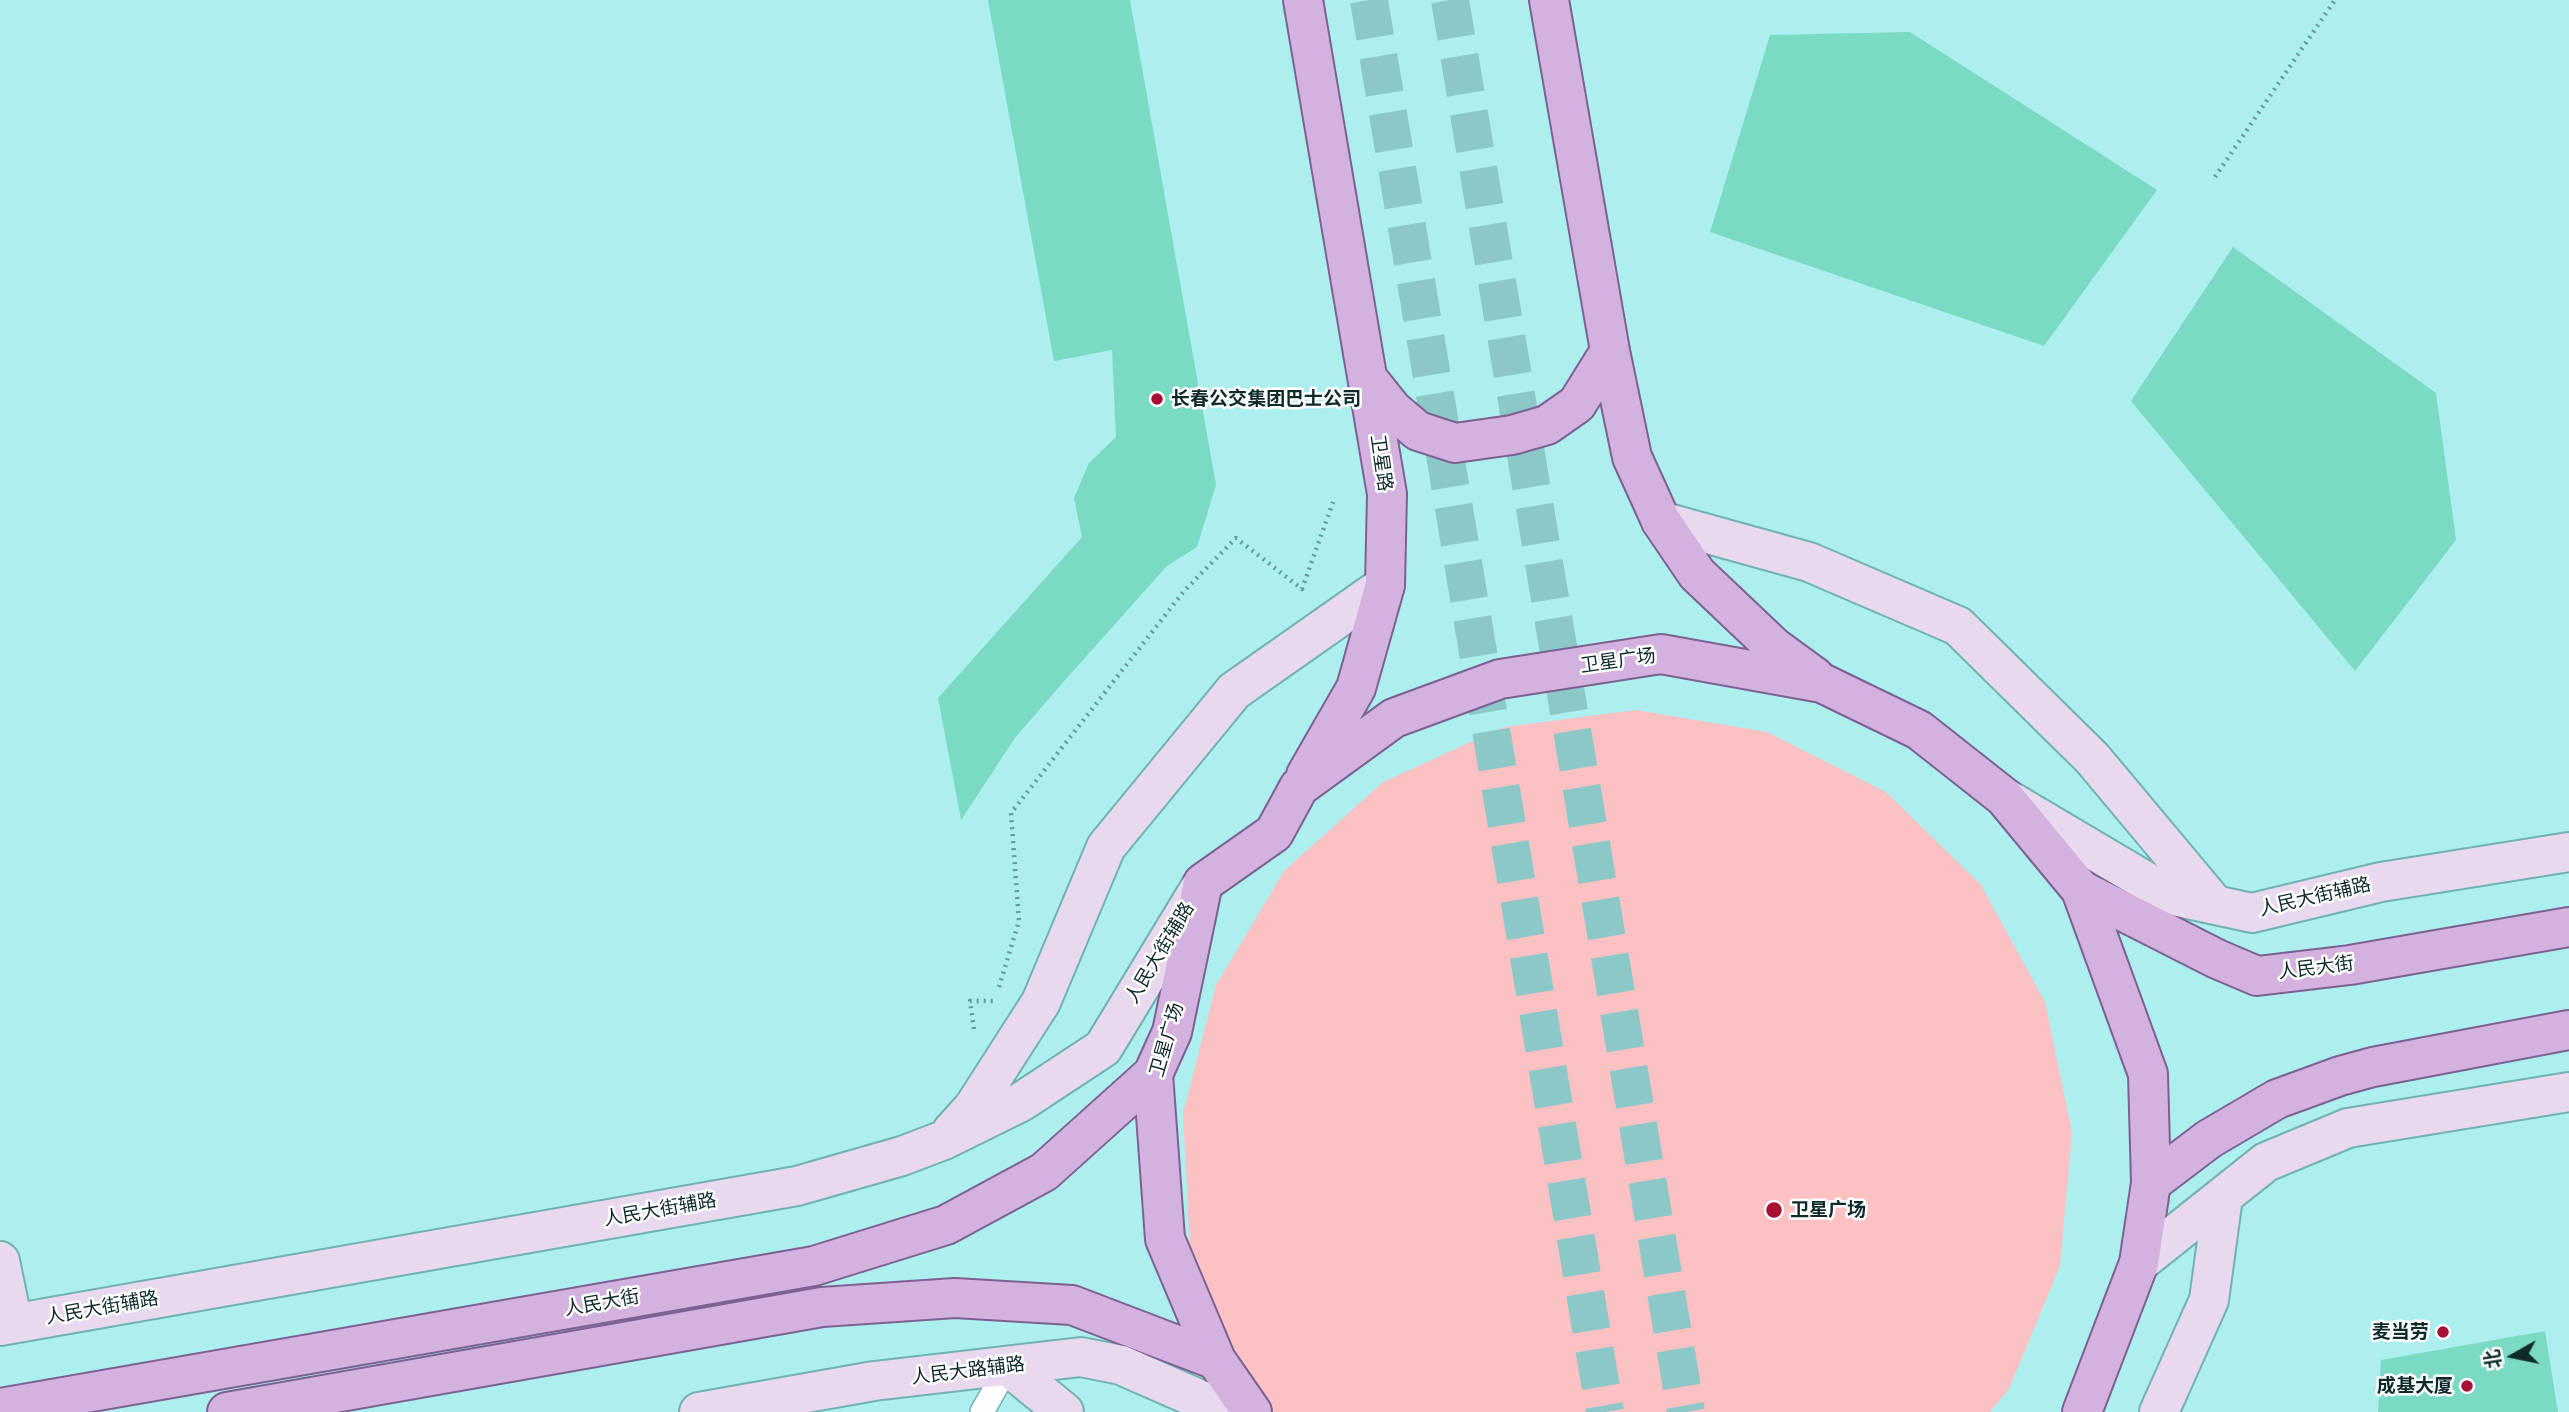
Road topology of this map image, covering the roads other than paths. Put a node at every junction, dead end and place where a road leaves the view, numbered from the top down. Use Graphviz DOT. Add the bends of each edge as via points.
graph roads {
  1 [pos="1303,0"];
  2 [pos="1549,0"];
  3 [pos="1610,351"];
  4 [pos="1369,380"];
  5 [pos="1661,521"];
  6 [pos="1385,585"];
  7 [pos="1822,683"];
  8 [pos="1298,788"];
  9 [pos="2004,797"];
  10 [pos="2569,852"];
  11 [pos="1203,883"];
  12 [pos="2081,890"];
  13 [pos="2214,905"];
  14 [pos="2569,927"];
  15 [pos="2569,1030"];
  16 [pos="1153,1074"];
  17 [pos="2569,1091"];
  18 [pos="944,1140"];
  19 [pos="2151,1183"];
  20 [pos="2223,1197"];
  21 [pos="0,1261"];
  22 [pos="2139,1263"];
  23 [pos="6,1325"];
  24 [pos="1216,1360"];
  25 [pos="1008,1366"];
  26 [pos="0,1408"];
  27 [pos="226,1412"];
  28 [pos="699,1412"];
  29 [pos="982,1412"];
  30 [pos="1064,1412"];
  31 [pos="1228,1412"];
  32 [pos="1252,1412"];
  33 [pos="2082,1412"];
  34 [pos="2159,1412"];
  1 -- 4 [label="main road, 卫星路"];
  2 -- 3 [label="main road"];
  3 -- 4 [label="main road" via="1577,404 1547,425 1455,443 1418,431"];
  3 -- 5 [label="main road" via="1632,457"];
  4 -- 6 [label="main road, 卫星路" via="1387,494"];
  5 -- 7 [label="main road" via="1697,575 1774,647"];
  5 -- 13 [label="main road" via="1809,562 1958,626 2092,758"];
  6 -- 8 [label="main road, 卫星路" via="1356,688"];
  6 -- 18 [label="main road" via="1234,691 1106,847 1041,1002 973,1108"];
  7 -- 8 [label="main road, 卫星广场" via="1661,654 1500,679 1394,718"];
  7 -- 9 [label="main road, 卫星广场" via="1919,730"];
  8 -- 11 [label="main road, 卫星广场" via="1273,833"];
  9 -- 12 [label="main road, 卫星广场"];
  9 -- 13 [label="main road, 人民大街辅路" via="2169,895"];
  10 -- 13 [label="main road, 人民大街辅路" via="2381,881 2252,913"];
  11 -- 16 [label="main road, 卫星广场" via="1172,1032"];
  11 -- 18 [label="main road, 人民大街辅路" via="1104,1048 1021,1101"];
  12 -- 14 [label="main road, 人民大街" via="2257,976 2350,965"];
  12 -- 19 [label="main road, 卫星广场" via="2148,1074"];
  15 -- 19 [label="main road" via="2327,1080 2277,1099 2232,1125"];
  16 -- 24 [label="main road, 卫星广场" via="1165,1239"];
  16 -- 26 [label="main road, 人民大街" via="1044,1172 946,1225 814,1266"];
  17 -- 20 [label="main road" via="2348,1128 2266,1162"];
  18 -- 23 [label="main road, 人民大街辅路" via="797,1186"];
  19 -- 22 [label="main road, 卫星广场"];
  20 -- 22 [label="main road"];
  20 -- 34 [label="main road" via="2209,1300"];
  21 -- 23 [label="main road"];
  22 -- 33 [label="main road, 卫星广场"];
  24 -- 27 [label="main road" via="1072,1305 955,1298 822,1307"];
  24 -- 32 [label="main road, 卫星广场"];
  25 -- 28 [label="main road, 人民大路辅路" via="873,1381"];
  25 -- 29 [label="lane"];
  25 -- 30 [label="main road"];
  25 -- 31 [label="main road, 人民大路辅路" via="1081,1357 1121,1365"];
}
